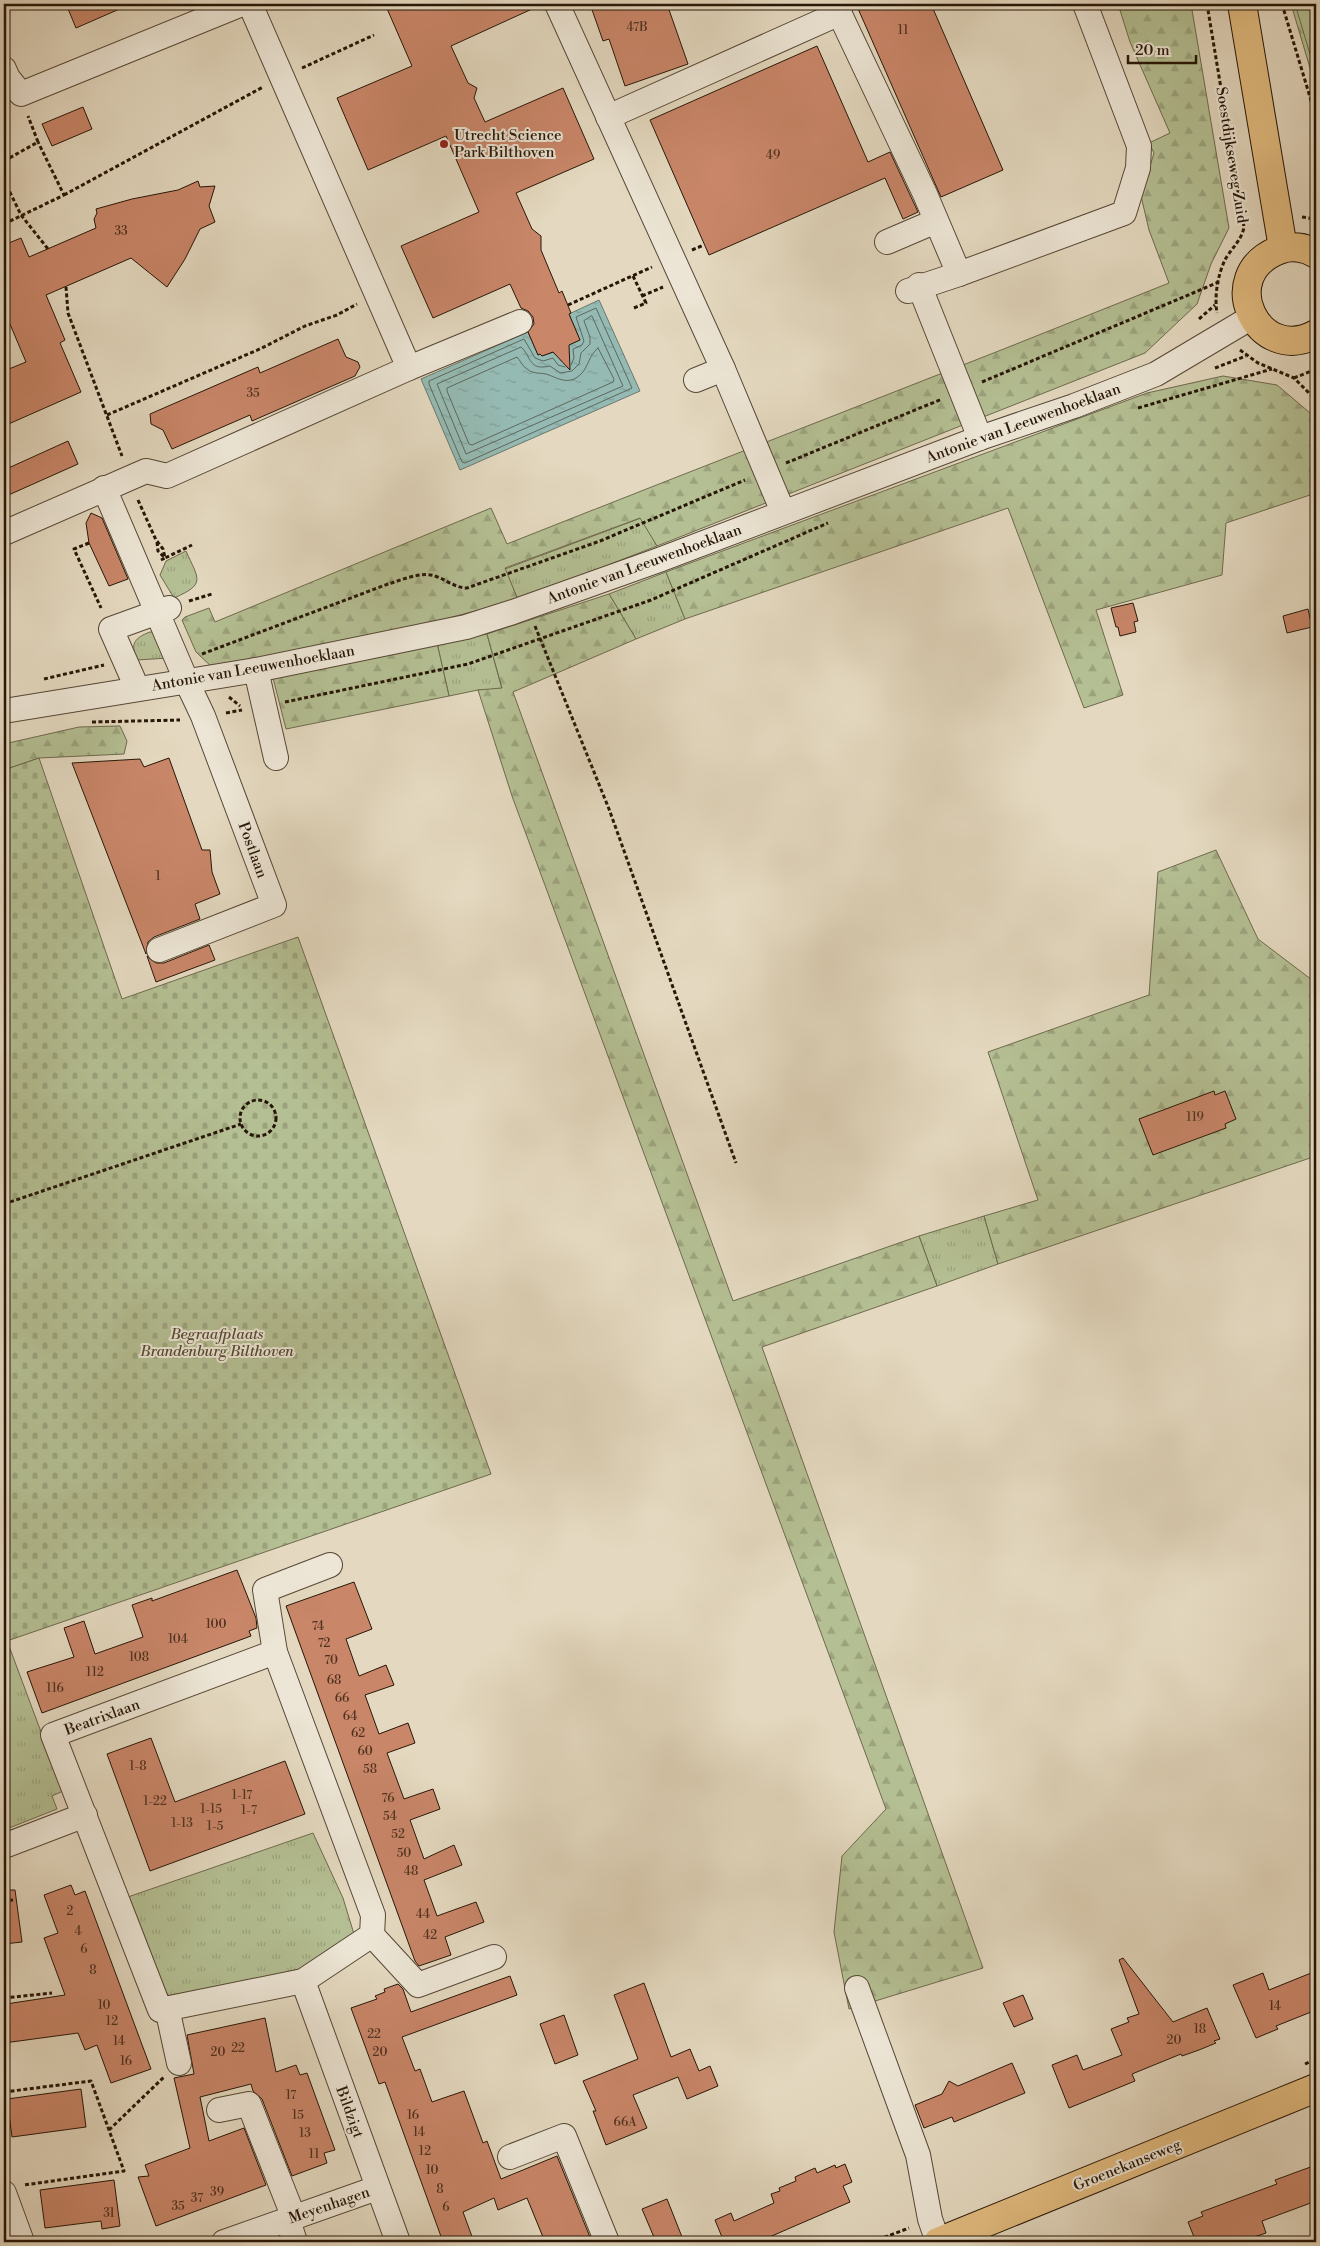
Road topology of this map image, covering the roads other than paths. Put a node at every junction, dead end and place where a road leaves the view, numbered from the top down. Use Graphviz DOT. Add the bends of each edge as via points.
graph roads {
  1 [pos="242,4"];
  2 [pos="250,4"];
  3 [pos="557,4"];
  4 [pos="1085,4"];
  5 [pos="1242,4"];
  6 [pos="838,8"];
  7 [pos="4,69"];
  8 [pos="13,95"];
  9 [pos="608,117"];
  10 [pos="936,221"];
  11 [pos="887,242"];
  12 [pos="1284,248"];
  13 [pos="1316,254"];
  14 [pos="959,274"];
  15 [pos="1252,317"];
  16 [pos="520,322"];
  17 [pos="1316,334"];
  18 [pos="409,368"];
  19 [pos="723,369"];
  20 [pos="696,380"];
  21 [pos="980,438"];
  22 [pos="104,488"];
  23 [pos="783,512"];
  24 [pos="4,533"];
  25 [pos="164,610"];
  26 [pos="182,670"];
  27 [pos="256,670"];
  28 [pos="137,688"];
  29 [pos="4,711"];
  30 [pos="276,758"];
  31 [pos="158,950"];
  32 [pos="330,1565"];
  33 [pos="275,1652"];
  34 [pos="86,1815"];
  35 [pos="4,1846"];
  36 [pos="372,1935"];
  37 [pos="494,1957"];
  38 [pos="303,1981"];
  39 [pos="857,1988"];
  40 [pos="167,2008"];
  41 [pos="179,2063"];
  42 [pos="1316,2088"];
  43 [pos="219,2110"];
  44 [pos="510,2157"];
  45 [pos="378,2188"];
  46 [pos="13,2189"];
  47 [pos="290,2219"];
  48 [pos="22,2242"];
  49 [pos="224,2242"];
  50 [pos="295,2242"];
  51 [pos="398,2242"];
  52 [pos="607,2242"];
  53 [pos="938,2242"];
  1 -- 8 [label="street"];
  2 -- 18 [label="street"];
  3 -- 9 [label="street"];
  4 -- 14 [label="street" via="1139,146 1138,168 1124,212"];
  5 -- 12 [label="main road"];
  6 -- 9 [label="street"];
  6 -- 10 [label="street"];
  7 -- 8 [label="street"];
  9 -- 19 [label="street"];
  10 -- 11 [label="street"];
  10 -- 14 [label="street"];
  12 -- 13 [label="main road" via="1299,248"];
  12 -- 15 [label="main road" via="1258,263 1250,276 1246,291"];
  14 -- 21 [label="street" via="914,288"];
  15 -- 17 [label="main road" via="1264,331 1278,338 1294,341"];
  15 -- 21 [label="street, Antonie van Leeuwenhoeklaan" via="1156,374"];
  16 -- 18 [label="street"];
  18 -- 22 [label="street" via="168,476 146,471"];
  19 -- 20 [label="street"];
  19 -- 23 [label="street"];
  21 -- 23 [label="street, Antonie van Leeuwenhoeklaan"];
  22 -- 24 [label="street"];
  22 -- 25 [label="street, Postlaan"];
  23 -- 27 [label="street, Antonie van Leeuwenhoeklaan" via="651,564 466,627"];
  25 -- 26 [label="street, Postlaan"];
  25 -- 28 [label="street" via="111,629"];
  26 -- 27 [label="street, Antonie van Leeuwenhoeklaan"];
  26 -- 28 [label="street, Antonie van Leeuwenhoeklaan"];
  26 -- 31 [label="street, Postlaan" via="203,716 274,905"];
  27 -- 30 [label="street"];
  28 -- 29 [label="street, Antonie van Leeuwenhoeklaan"];
  32 -- 33 [label="street" via="265,1590"];
  33 -- 34 [label="street, Beatrixlaan" via="54,1735"];
  33 -- 36 [label="street" via="373,1915"];
  34 -- 35 [label="street"];
  34 -- 40 [label="street, Beatrixlaan" via="160,2010"];
  36 -- 37 [label="street" via="418,1986"];
  36 -- 38 [label="street"];
  38 -- 40 [label="street"];
  38 -- 45 [label="street, Bildzigt"];
  39 -- 53 [label="street" via="918,2156 930,2219"];
  40 -- 41 [label="street"];
  42 -- 53 [label="main road, Groenekanseweg"];
  43 -- 47 [label="street" via="249,2104"];
  44 -- 52 [label="street" via="564,2136"];
  45 -- 47 [label="street, Meyenhagen"];
  45 -- 51 [label="street, Bildzigt"];
  46 -- 48 [label="street"];
  47 -- 49 [label="street, Meyenhagen"];
  47 -- 50 [label="street"];
}
